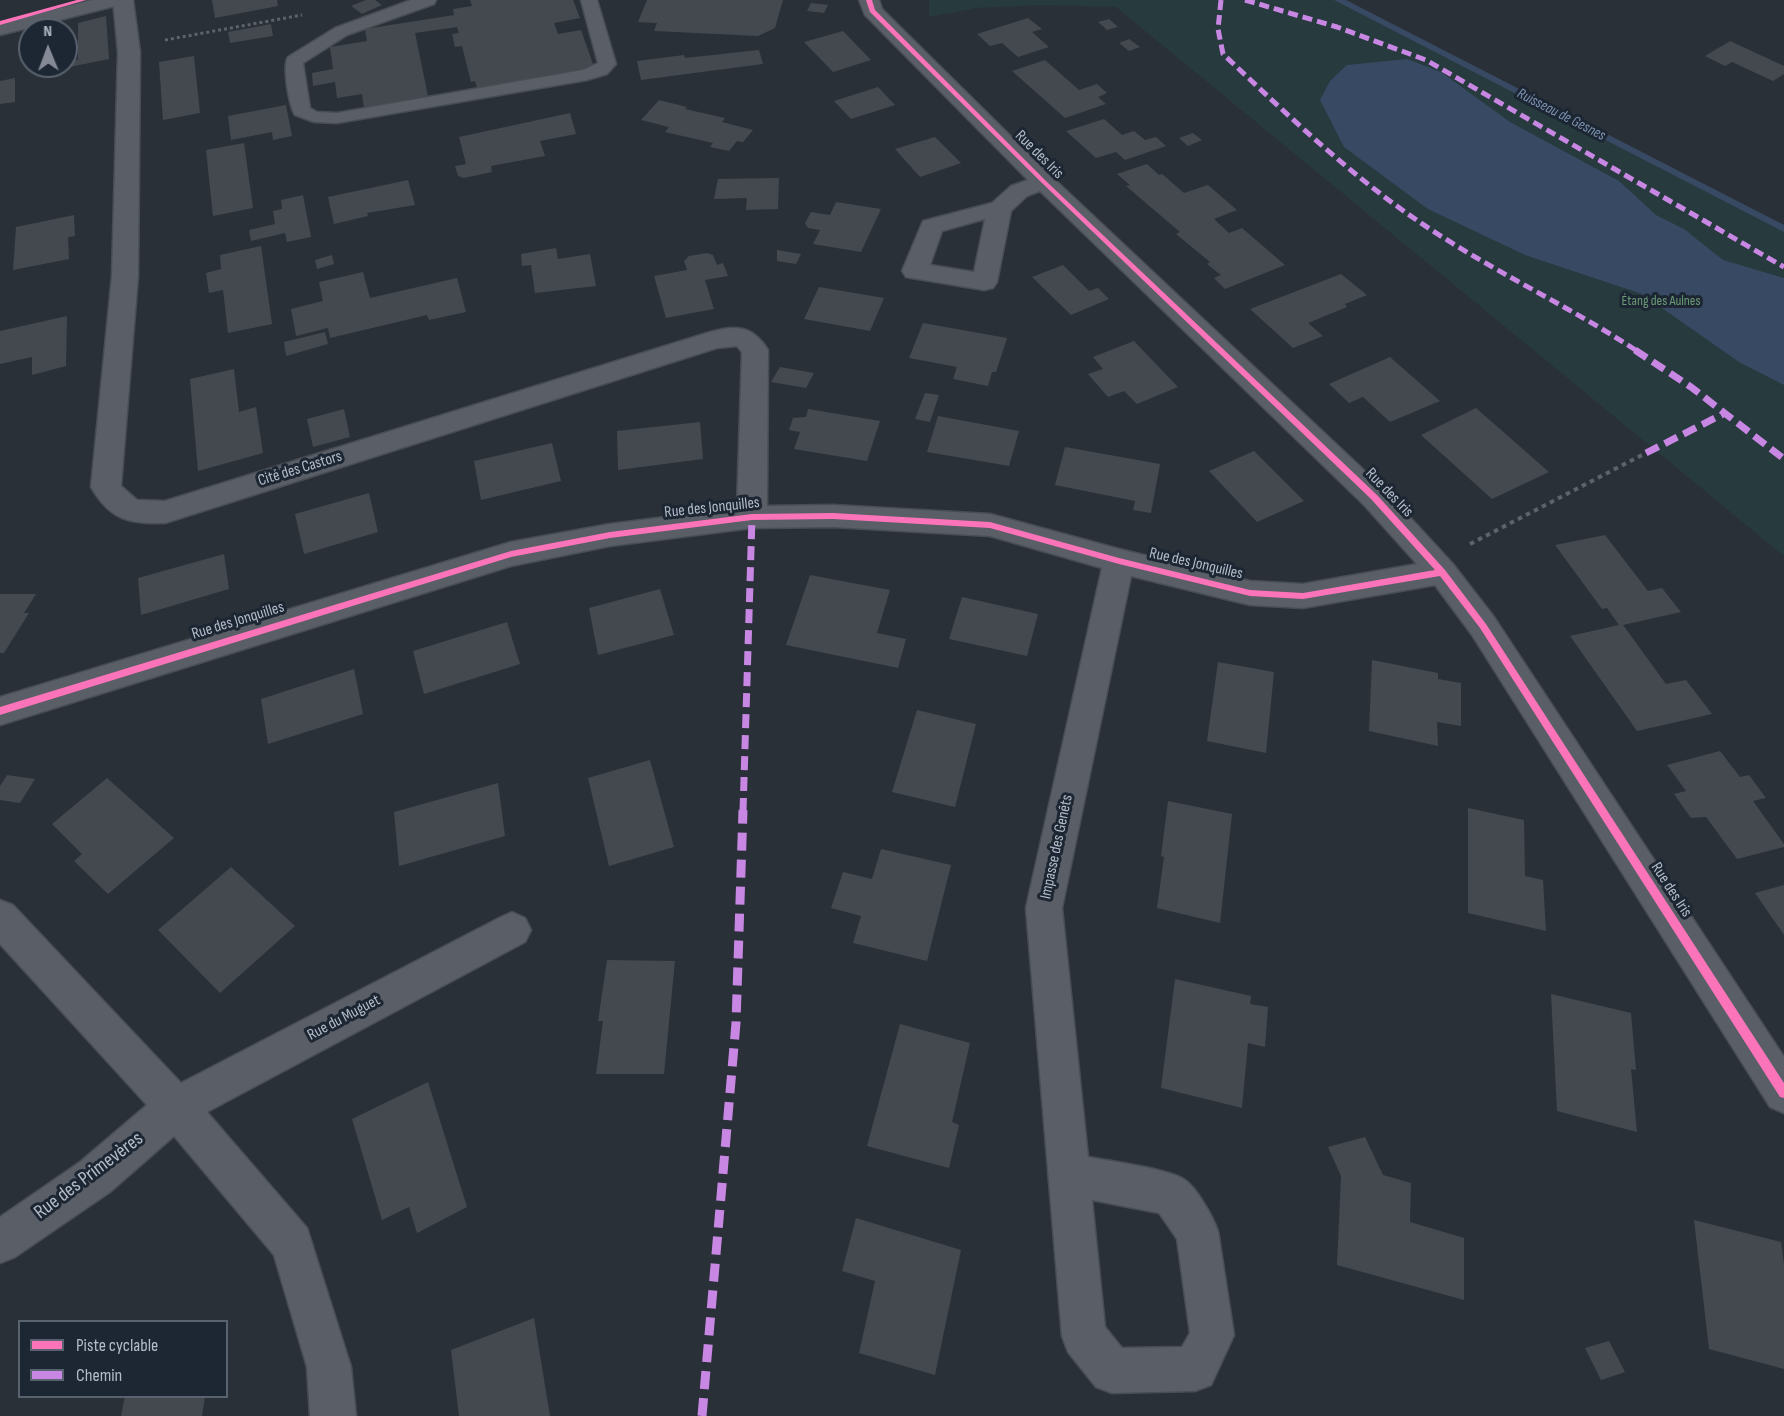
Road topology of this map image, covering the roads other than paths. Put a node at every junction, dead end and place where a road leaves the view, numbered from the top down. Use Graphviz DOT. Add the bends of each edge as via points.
graph roads {
  1 [pos="116,0"];
  2 [pos="123,0"];
  3 [pos="428,0"];
  4 [pos="589,0"];
  5 [pos="869,0"];
  6 [pos="0,29"];
  7 [pos="1044,182"];
  8 [pos="1000,208"];
  9 [pos="752,517"];
  10 [pos="1119,561"];
  11 [pos="1442,572"];
  12 [pos="0,711"];
  13 [pos="0,917"];
  14 [pos="512,930"];
  15 [pos="1784,1093"];
  16 [pos="176,1107"];
  17 [pos="1068,1174"];
  18 [pos="0,1242"];
  19 [pos="333,1416"];
  1 -- 6 [label="street"];
  2 -- 9 [label="street, Cité des Castors" via="129,49 125,276 106,488 115,502 137,513 165,512 716,339 743,337 755,350"];
  3 -- 4 [label="lane" via="352,28 294,61 302,111 314,117 338,118 602,70 607,64"];
  5 -- 7 [label="street, Rue des Iris" via="872,11"];
  7 -- 8 [label="street" via="1019,192"];
  7 -- 11 [label="street, Rue des Iris" via="1374,497"];
  9 -- 10 [label="street, Rue des Jonquilles" via="833,516 990,525"];
  9 -- 12 [label="street, Rue des Jonquilles" via="610,534 511,554"];
  10 -- 11 [label="street, Rue des Jonquilles" via="1250,593 1303,596"];
  10 -- 17 [label="street, Impasse des Genêts" via="1044,908"];
  11 -- 15 [label="street, Rue des Iris" via="1483,626"];
  13 -- 16 [label="street"];
  14 -- 16 [label="street, Rue du Muguet"];
  16 -- 18 [label="street, Rue des Primevères" via="95,1177"];
  16 -- 19 [label="street" via="292,1242 328,1366"];
  17 -- 17 [label="street, Impasse des Genêts" via="1084,1336 1112,1371 1195,1368 1212,1335 1197,1231 1171,1195"];
}
